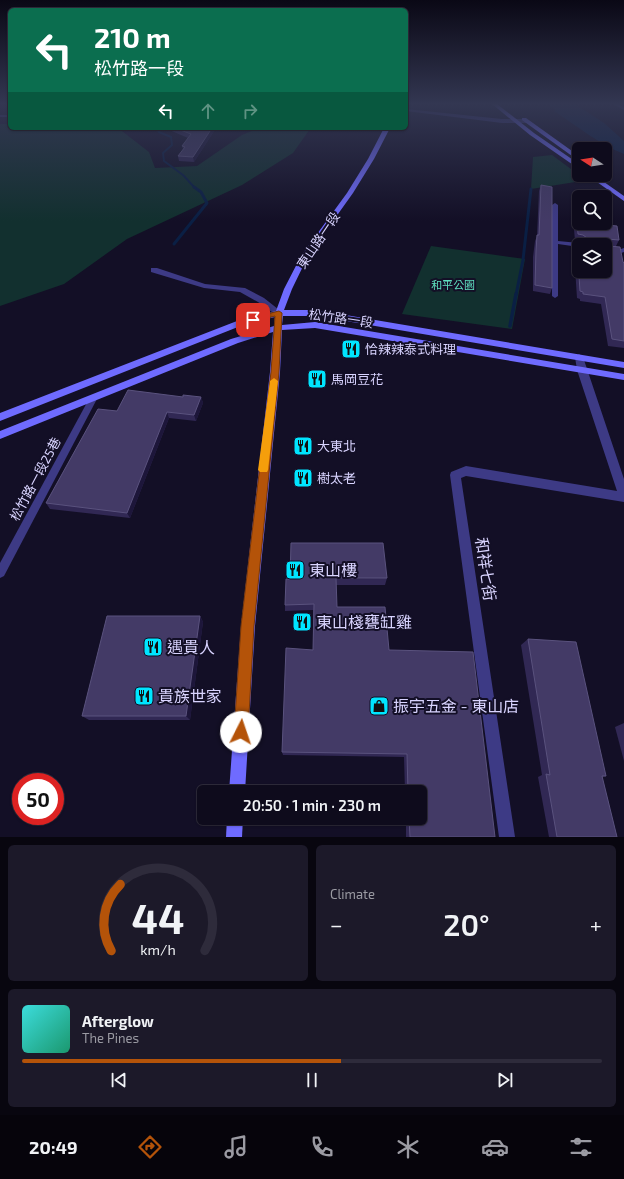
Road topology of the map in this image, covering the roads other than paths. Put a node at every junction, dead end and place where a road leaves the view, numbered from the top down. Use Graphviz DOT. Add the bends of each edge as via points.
graph roads {
  1 [pos="379,143"];
  2 [pos="545,143"];
  3 [pos="556,143"];
  4 [pos="572,154"];
  5 [pos="572,163"];
  6 [pos="600,182"];
  7 [pos="612,182"];
  8 [pos="624,191"];
  9 [pos="624,199"];
  10 [pos="555,205"];
  11 [pos="555,242"];
  12 [pos="572,244"];
  13 [pos="612,250"];
  14 [pos="622,252"];
  15 [pos="154,270"];
  16 [pos="555,296"];
  17 [pos="279,313"];
  18 [pos="278,327"];
  19 [pos="579,357"];
  20 [pos="624,365"];
  21 [pos="582,370"];
  22 [pos="624,377"];
  23 [pos="94,397"];
  24 [pos="0,417"];
  25 [pos="0,435"];
  26 [pos="624,496"];
  27 [pos="0,573"];
  28 [pos="237,785"];
  29 [pos="235,825"];
  30 [pos="234,837"];
  31 [pos="507,837"];
  1 -- 17 [label="street, 東山路一段" via="350,193 305,256"];
  2 -- 5 [label="street"];
  3 -- 4 [label="street"];
  6 -- 9 [label="street"];
  7 -- 8 [label="street"];
  10 -- 11 [label="lane"];
  11 -- 12 [label="lane"];
  11 -- 16 [label="lane"];
  13 -- 14 [label="lane"];
  15 -- 17 [label="street" via="204,286 242,290"];
  17 -- 18 [label="street, 東山路一段"];
  17 -- 19 [label="street, 松竹路一段" via="316,313"];
  17 -- 24 [label="street, 松竹路一段" via="226,328"];
  18 -- 21 [label="street, 松竹路一段" via="315,325"];
  18 -- 23 [label="street, 松竹路一段" via="253,334"];
  18 -- 28 [label="street, 東山路一段" via="248,626"];
  19 -- 20 [label="street, 松竹路一段"];
  19 -- 21 [label="street"];
  21 -- 22 [label="street, 松竹路一段"];
  21 -- 26 [label="street"];
  23 -- 25 [label="street, 松竹路一段"];
  23 -- 27 [label="lane, 松竹路一段25巷"];
  26 -- 31 [label="street, 和祥七街" via="466,471 455,475"];
  29 -- 30 [label="street"];
}
